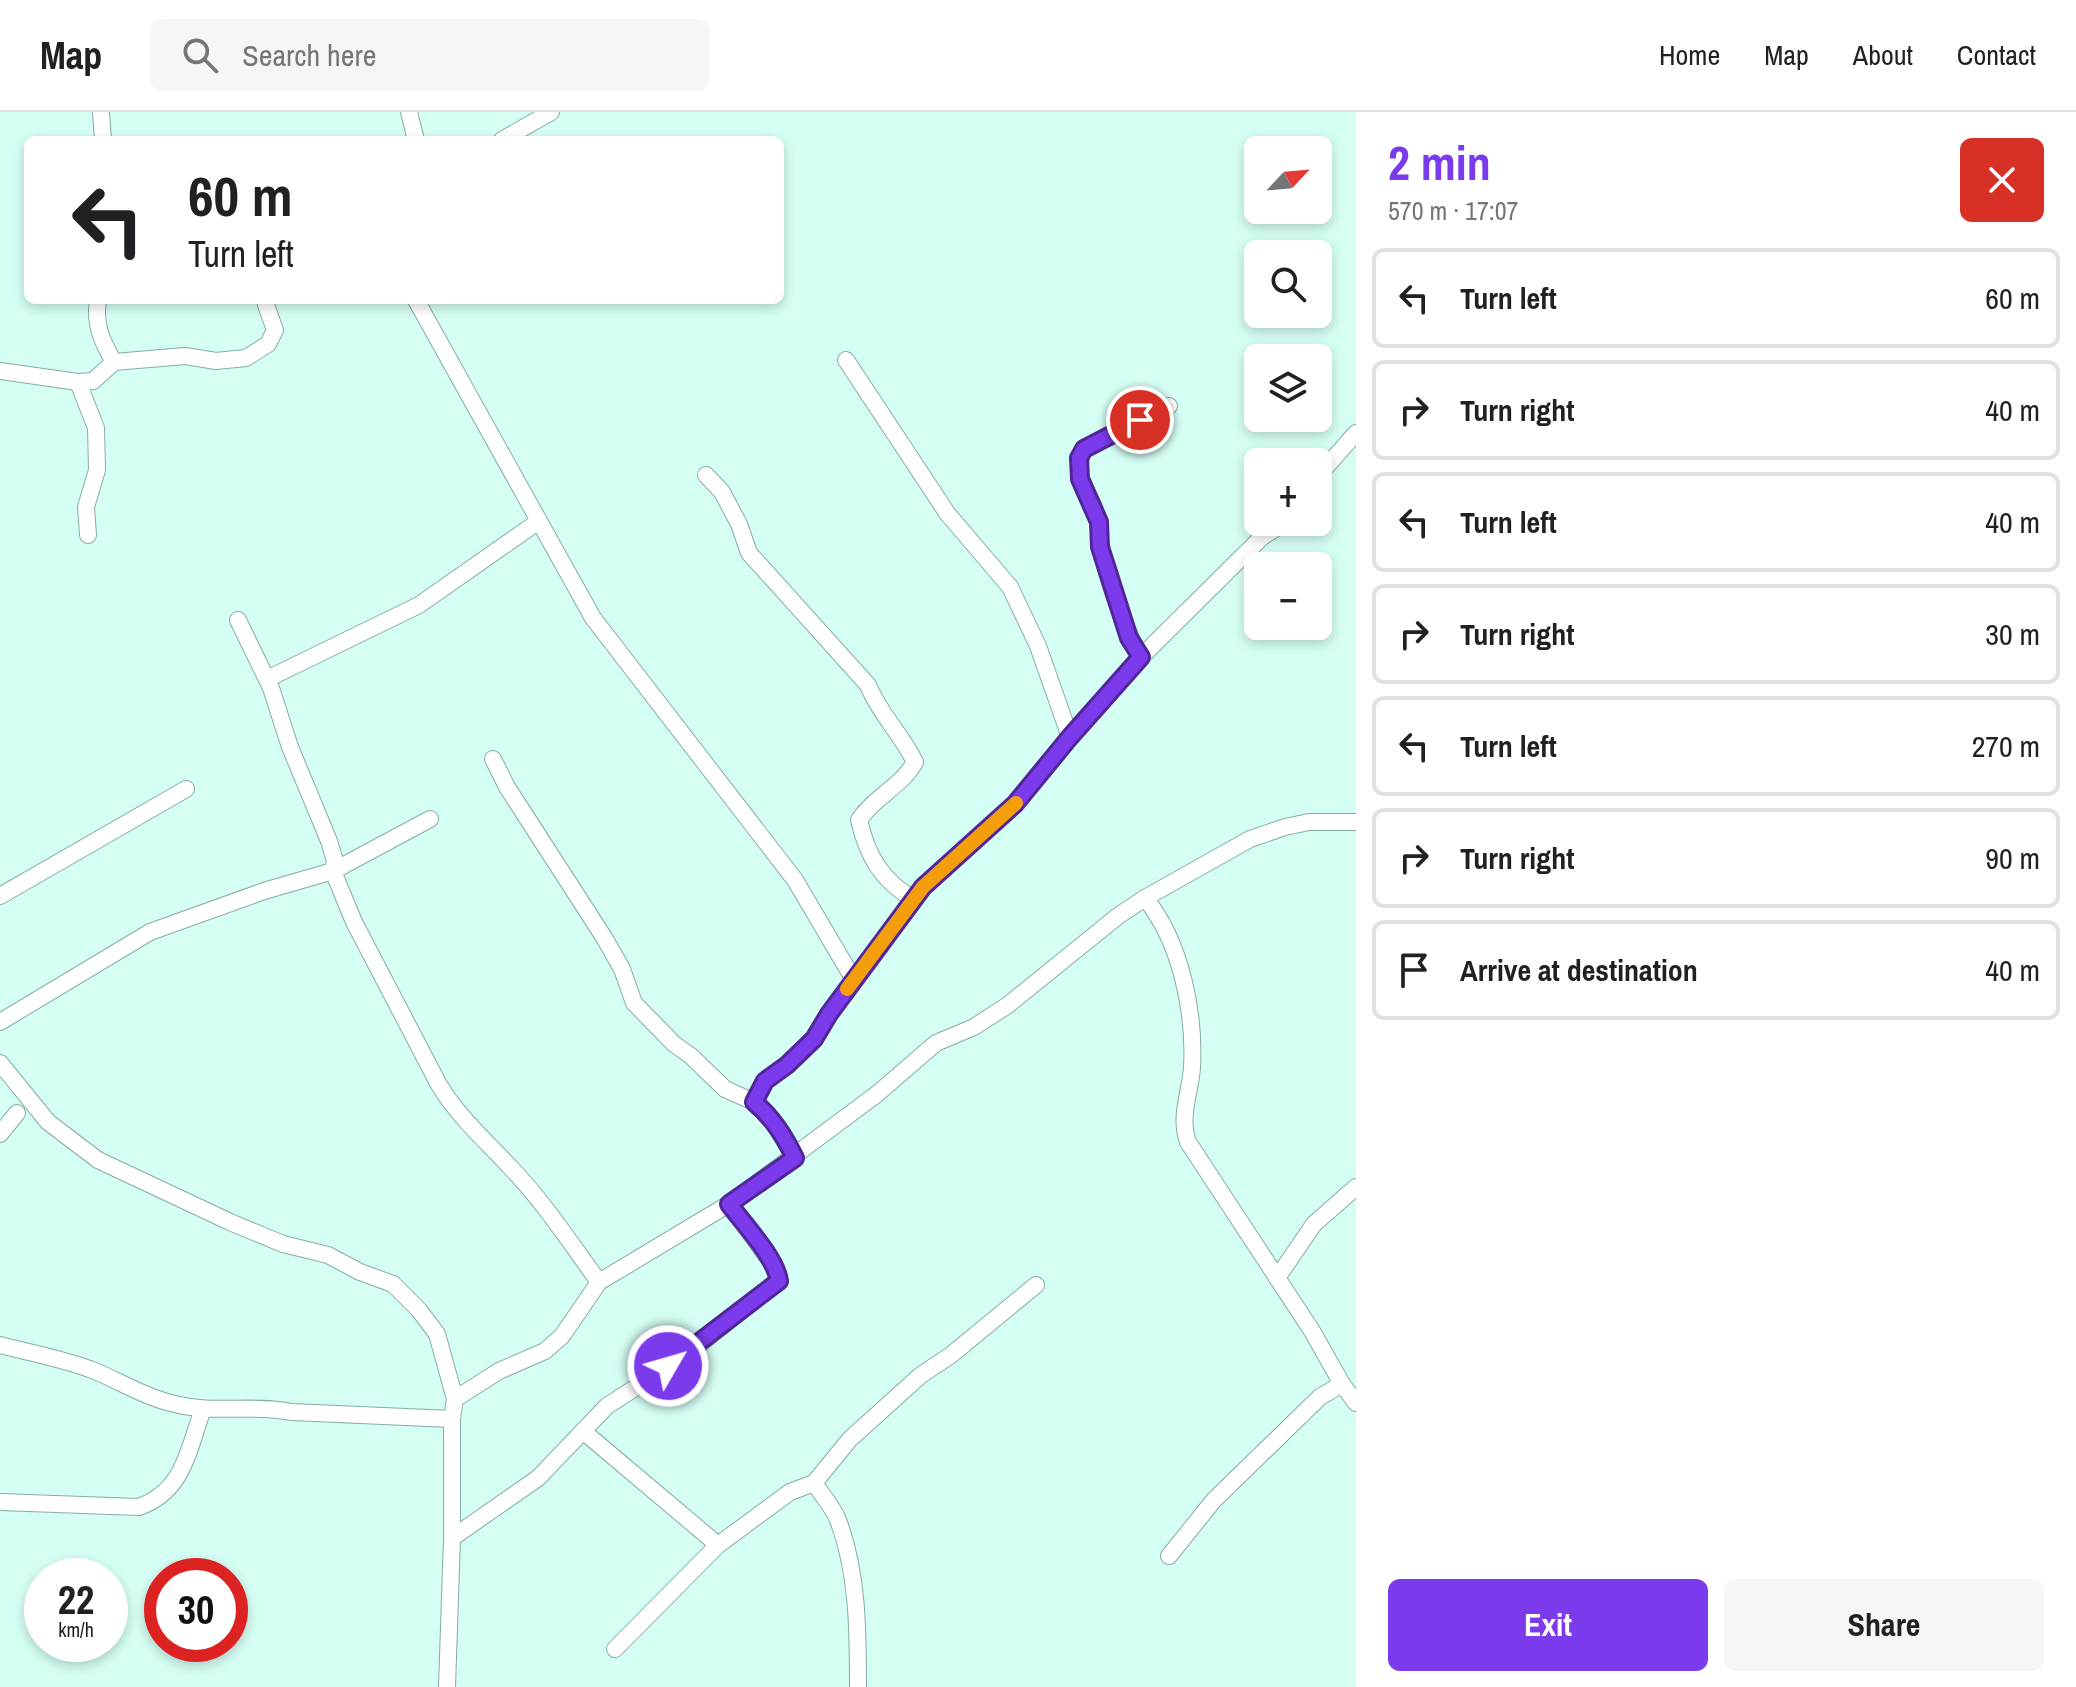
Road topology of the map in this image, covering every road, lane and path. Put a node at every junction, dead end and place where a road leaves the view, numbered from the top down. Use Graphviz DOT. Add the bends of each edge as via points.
graph roads {
  1 [pos="101,112"];
  2 [pos="409,112"];
  3 [pos="551,112"];
  4 [pos="103,136"];
  5 [pos="415,136"];
  6 [pos="509,136"];
  7 [pos="97,304"];
  8 [pos="266,304"];
  9 [pos="418,304"];
  10 [pos="846,360"];
  11 [pos="114,362"];
  12 [pos="0,371"];
  13 [pos="78,382"];
  14 [pos="1169,406"];
  15 [pos="1356,433"];
  16 [pos="1332,460"];
  17 [pos="706,475"];
  18 [pos="539,521"];
  19 [pos="88,535"];
  20 [pos="1264,536"];
  21 [pos="238,620"];
  22 [pos="1141,657"];
  23 [pos="267,679"];
  24 [pos="1070,737"];
  25 [pos="493,759"];
  26 [pos="186,789"];
  27 [pos="430,819"];
  28 [pos="1356,822"];
  29 [pos="333,871"];
  30 [pos="0,896"];
  31 [pos="1145,898"];
  32 [pos="914,899"];
  33 [pos="854,980"];
  34 [pos="0,1022"];
  35 [pos="0,1063"];
  36 [pos="754,1102"];
  37 [pos="17,1113"];
  38 [pos="0,1134"];
  39 [pos="795,1158"];
  40 [pos="1356,1187"];
  41 [pos="729,1204"];
  42 [pos="1277,1278"];
  43 [pos="599,1282"];
  44 [pos="1036,1285"];
  45 [pos="0,1345"];
  46 [pos="1342,1384"];
  47 [pos="455,1399"];
  48 [pos="1356,1403"];
  49 [pos="203,1409"];
  50 [pos="452,1419"];
  51 [pos="584,1432"];
  52 [pos="814,1483"];
  53 [pos="0,1502"];
  54 [pos="452,1538"];
  55 [pos="718,1545"];
  56 [pos="1169,1556"];
  57 [pos="615,1649"];
  58 [pos="447,1687"];
  59 [pos="858,1687"];
  1 -- 4 [label="street"];
  2 -- 5 [label="street"];
  3 -- 6 [label="street"];
  7 -- 11 [label="street" via="101,340"];
  8 -- 11 [label="street" via="275,330 268,344 246,358"];
  9 -- 18 [label="street"];
  10 -- 24 [label="street" via="947,513 1010,587 1038,646"];
  11 -- 13 [label="street" via="93,381"];
  12 -- 13 [label="street"];
  13 -- 19 [label="street" via="96,428 97,470 86,507"];
  14 -- 22 [label="street" via="1084,449 1078,467 1099,522 1100,547 1129,638"];
  15 -- 16 [label="street"];
  17 -- 32 [label="street" via="722,492 749,553 868,685 907,744 915,762 908,776 859,820 877,866 894,888"];
  18 -- 23 [label="street" via="419,605"];
  18 -- 33 [label="street" via="593,618 795,880"];
  20 -- 22 [label="street"];
  21 -- 23 [label="street"];
  22 -- 24 [label="street"];
  23 -- 29 [label="street" via="329,841"];
  24 -- 32 [label="street" via="1015,804"];
  25 -- 36 [label="street" via="605,939 634,1003 725,1089"];
  26 -- 30 [label="street"];
  27 -- 29 [label="street"];
  28 -- 31 [label="street" via="1309,822 1250,839"];
  29 -- 34 [label="street" via="150,932"];
  29 -- 43 [label="street" via="354,922 453,1108 536,1197"];
  31 -- 39 [label="street" via="1008,1005 936,1043"];
  31 -- 42 [label="street" via="1174,950 1187,1002 1192,1068 1184,1120 1188,1142"];
  32 -- 33 [label="street"];
  33 -- 36 [label="street" via="814,1039 765,1081"];
  35 -- 47 [label="street" via="48,1122 98,1160 283,1244 328,1255 393,1284 437,1334"];
  36 -- 39 [label="street" via="775,1123"];
  37 -- 38 [label="street"];
  39 -- 41 [label="street"];
  40 -- 42 [label="street" via="1314,1224"];
  41 -- 43 [label="street"];
  41 -- 51 [label="street" via="779,1281 686,1355 607,1406"];
  42 -- 46 [label="street"];
  43 -- 47 [label="street" via="562,1336 545,1351"];
  44 -- 52 [label="street" via="921,1375 850,1439"];
  45 -- 49 [label="street" via="92,1370 172,1404"];
  46 -- 48 [label="street"];
  46 -- 56 [label="street" via="1320,1397 1214,1500"];
  47 -- 50 [label="street"];
  49 -- 50 [label="street" via="267,1407"];
  49 -- 53 [label="street" via="171,1489 156,1501 139,1507"];
  50 -- 54 [label="street"];
  51 -- 54 [label="street" via="538,1478"];
  51 -- 55 [label="street"];
  52 -- 55 [label="street" via="790,1492"];
  52 -- 59 [label="street" via="837,1517 853,1575"];
  54 -- 58 [label="street"];
  55 -- 57 [label="street"];
}
